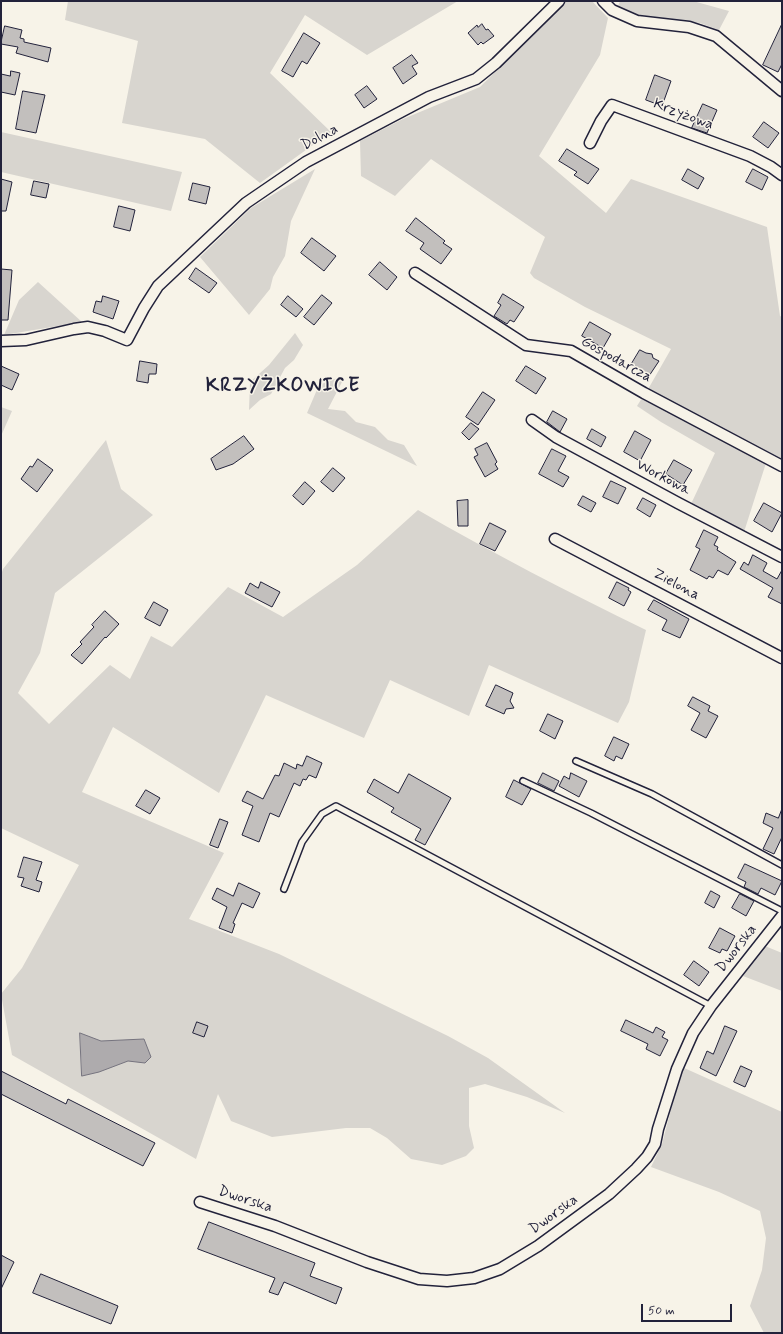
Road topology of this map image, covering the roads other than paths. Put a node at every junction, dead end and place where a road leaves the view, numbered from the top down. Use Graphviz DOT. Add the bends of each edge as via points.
graph roads {
  1 [pos="559,1"];
  2 [pos="603,1"];
  3 [pos="782,91"];
  4 [pos="590,143"];
  5 [pos="782,175"];
  6 [pos="415,273"];
  7 [pos="1,341"];
  8 [pos="532,420"];
  9 [pos="782,466"];
  10 [pos="555,539"];
  11 [pos="782,557"];
  12 [pos="782,658"];
  13 [pos="576,761"];
  14 [pos="523,781"];
  15 [pos="782,864"];
  16 [pos="284,889"];
  17 [pos="782,911"];
  18 [pos="782,916"];
  19 [pos="711,1006"];
  20 [pos="200,1202"];
  1 -- 7 [label="street, Dolna" via="496,63 476,79 429,97 306,162 246,203 158,286 127,340 88,327 26,340"];
  2 -- 3 [label="street" via="612,10 637,21 689,27 716,36"];
  4 -- 5 [label="street, Krzyżowa" via="612,105 750,156"];
  6 -- 9 [label="street, Gospodarcza" via="526,345 571,351"];
  8 -- 11 [label="street, Workowa" via="556,437"];
  10 -- 12 [label="street, Zielona"];
  13 -- 15 [label="lane" via="652,794"];
  14 -- 17 [label="lane"];
  16 -- 19 [label="lane" via="302,842 322,814 336,806"];
  18 -- 19 [label="street, Dworska"];
  19 -- 20 [label="street, Dworska" via="693,1033 677,1068 655,1144 647,1157 609,1194 538,1246 500,1269 474,1278 447,1281 419,1279 367,1262 275,1226"];
}
